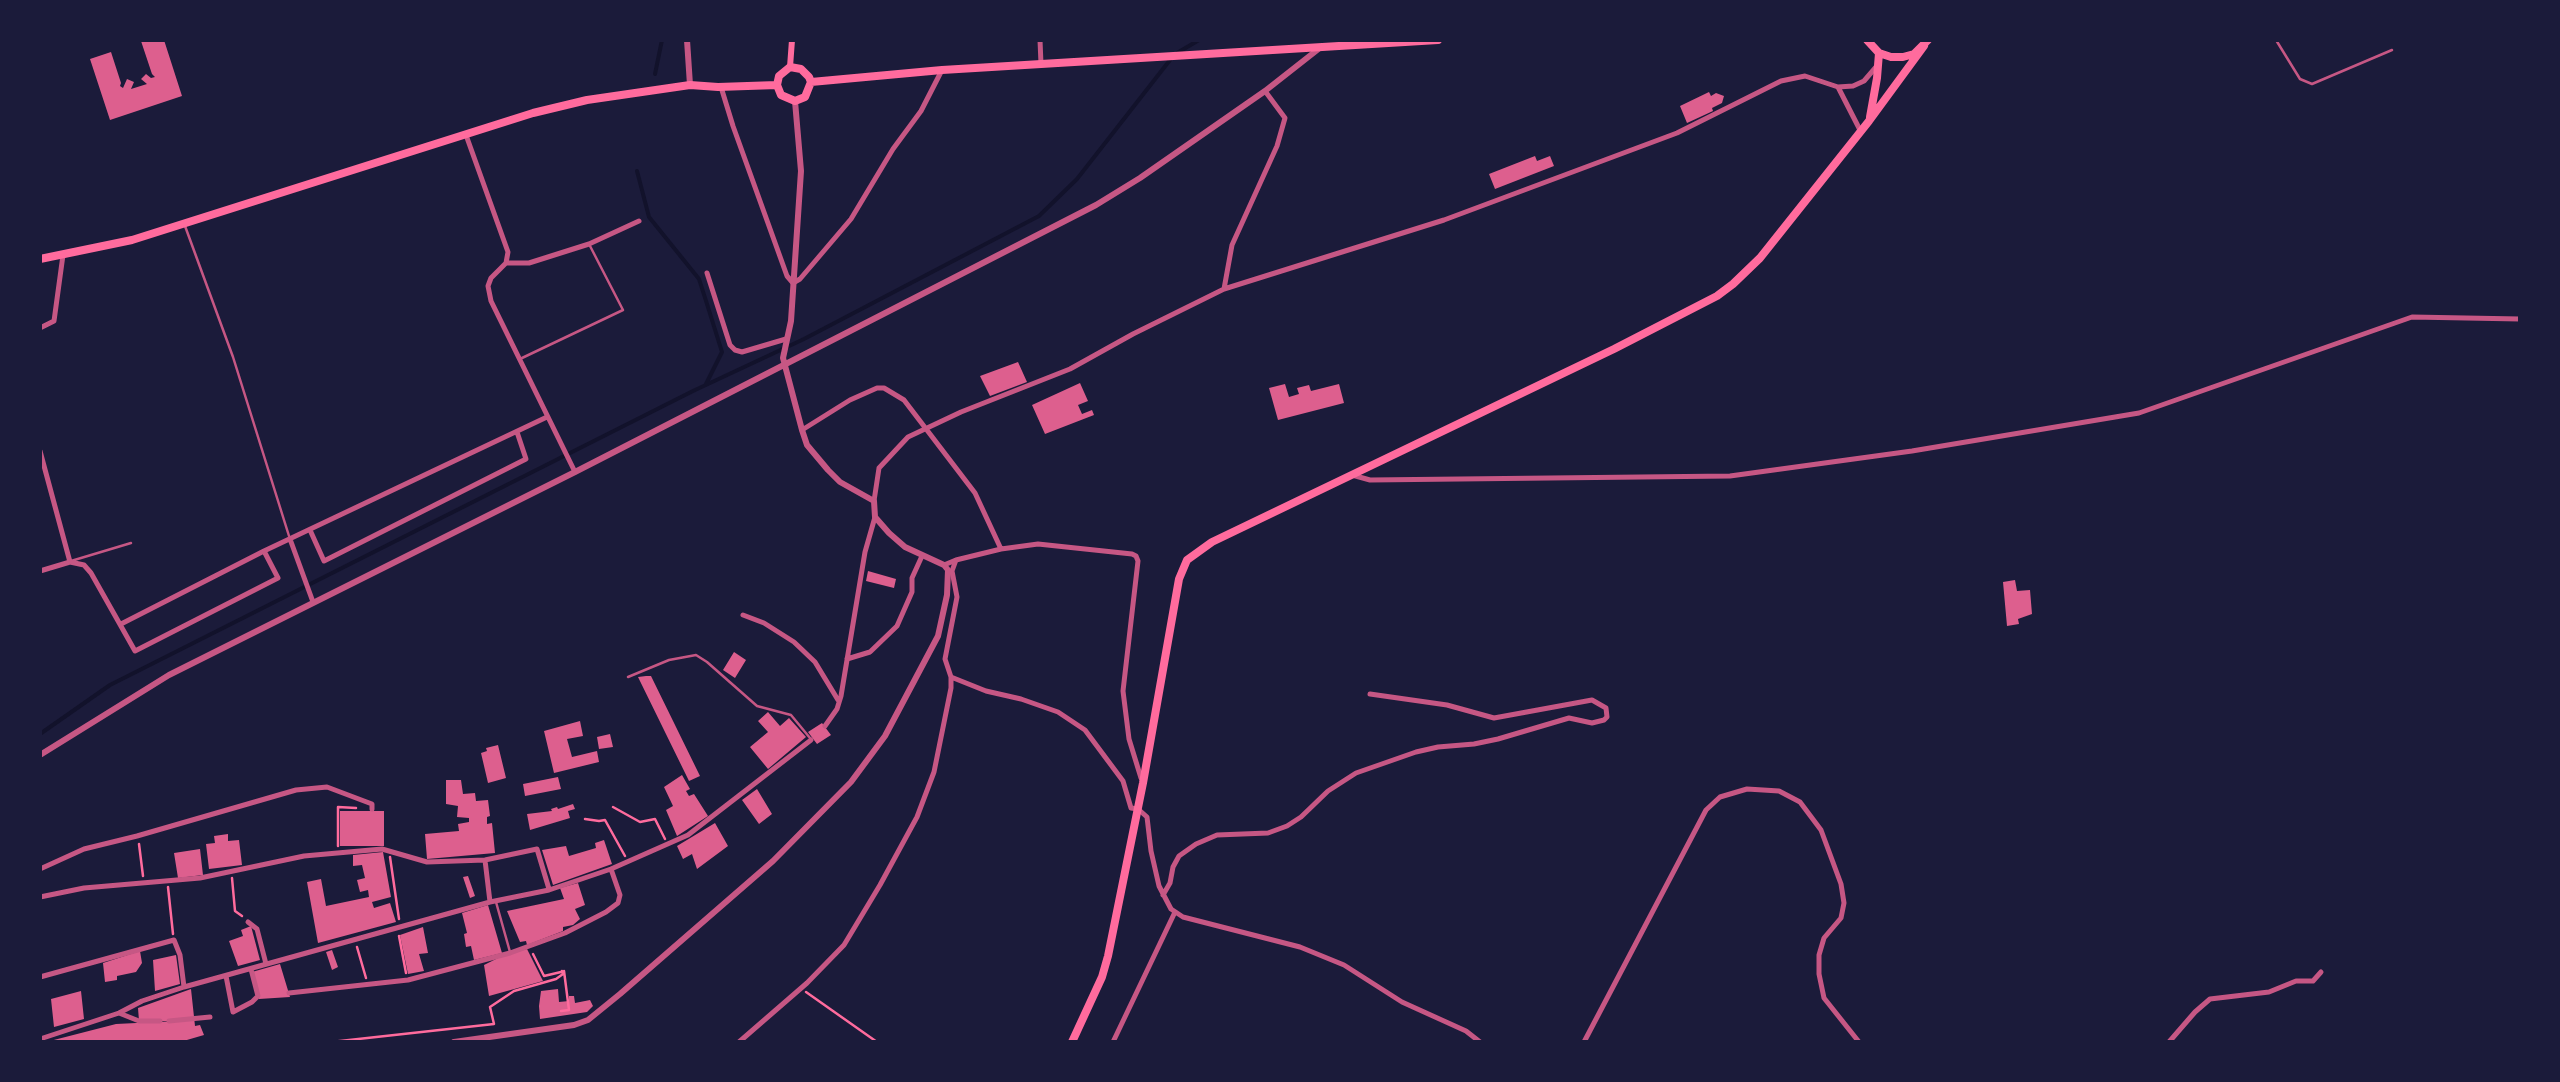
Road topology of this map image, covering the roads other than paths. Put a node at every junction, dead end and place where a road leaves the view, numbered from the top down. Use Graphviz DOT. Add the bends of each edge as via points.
graph roads {
  1 [pos="686,40"];
  2 [pos="792,40"];
  3 [pos="1040,40"];
  4 [pos="1438,40"];
  5 [pos="1867,40"];
  6 [pos="2276,40"];
  7 [pos="1926,43"];
  8 [pos="1323,44"];
  9 [pos="2392,50"];
  10 [pos="1879,53"];
  11 [pos="1041,64"];
  12 [pos="1878,64"];
  13 [pos="790,67"];
  14 [pos="942,70"];
  15 [pos="811,82"];
  16 [pos="690,85"];
  17 [pos="777,85"];
  18 [pos="721,87"];
  19 [pos="1838,87"];
  20 [pos="1265,92"];
  21 [pos="794,101"];
  22 [pos="1869,121"];
  23 [pos="1860,130"];
  24 [pos="466,136"];
  25 [pos="639,221"];
  26 [pos="185,224"];
  27 [pos="589,244"];
  28 [pos="64,255"];
  29 [pos="40,259"];
  30 [pos="506,263"];
  31 [pos="707,273"];
  32 [pos="793,283"];
  33 [pos="1224,289"];
  34 [pos="2520,319"];
  35 [pos="40,328"];
  36 [pos="786,340"];
  37 [pos="520,359"];
  38 [pos="784,361"];
  39 [pos="547,417"];
  40 [pos="925,428"];
  41 [pos="802,430"];
  42 [pos="517,432"];
  43 [pos="40,451"];
  44 [pos="576,472"];
  45 [pos="1352,475"];
  46 [pos="874,502"];
  47 [pos="875,518"];
  48 [pos="310,530"];
  49 [pos="290,539"];
  50 [pos="131,544"];
  51 [pos="1001,549"];
  52 [pos="264,551"];
  53 [pos="922,555"];
  54 [pos="70,562"];
  55 [pos="948,569"];
  56 [pos="40,570"];
  57 [pos="311,598"];
  58 [pos="743,614"];
  59 [pos="121,624"];
  60 [pos="848,659"];
  61 [pos="628,676"];
  62 [pos="951,677"];
  63 [pos="1370,694"];
  64 [pos="839,703"];
  65 [pos="826,726"];
  66 [pos="811,740"];
  67 [pos="40,755"];
  68 [pos="1143,783"];
  69 [pos="372,808"];
  70 [pos="1138,808"];
  71 [pos="485,860"];
  72 [pos="40,869"];
  73 [pos="611,869"];
  74 [pos="549,890"];
  75 [pos="1163,894"];
  76 [pos="40,897"];
  77 [pos="493,902"];
  78 [pos="1175,912"];
  79 [pos="248,922"];
  80 [pos="510,953"];
  81 [pos="266,964"];
  82 [pos="250,968"];
  83 [pos="2322,972"];
  84 [pos="226,976"];
  85 [pos="40,977"];
  86 [pos="184,988"];
  87 [pos="289,993"];
  88 [pos="233,1012"];
  89 [pos="119,1014"];
  90 [pos="221,1015"];
  91 [pos="210,1017"];
  92 [pos="169,1020"];
  93 [pos="160,1021"];
  94 [pos="40,1039"];
  95 [pos="454,1042"];
  96 [pos="739,1042"];
  97 [pos="1072,1042"];
  98 [pos="1113,1042"];
  99 [pos="1480,1042"];
  100 [pos="1584,1042"];
  101 [pos="1858,1042"];
  102 [pos="2169,1042"];
  1 -- 16 [label="street"];
  2 -- 13 [label="main road"];
  3 -- 11 [label="street"];
  4 -- 8 [label="main road"];
  5 -- 10 [label="main road"];
  6 -- 9 [label="lane" via="2300,79 2312,84"];
  7 -- 10 [label="main road" via="1903,57"];
  7 -- 22 [label="main road"];
  8 -- 11 [label="main road"];
  8 -- 20 [label="street"];
  10 -- 12 [label="main road"];
  11 -- 14 [label="main road"];
  12 -- 19 [label="street" via="1864,81"];
  12 -- 22 [label="main road"];
  13 -- 15 [label="main road" via="802,69"];
  13 -- 17 [label="main road"];
  14 -- 15 [label="main road"];
  14 -- 32 [label="street" via="852,220"];
  15 -- 21 [label="main road" via="805,97"];
  16 -- 18 [label="main road"];
  16 -- 24 [label="main road" via="586,100"];
  17 -- 18 [label="main road"];
  17 -- 21 [label="main road"];
  18 -- 32 [label="street"];
  19 -- 23 [label="street"];
  19 -- 33 [label="street" via="1805,76 1781,82 1677,133 1444,220"];
  20 -- 33 [label="street" via="1285,118 1232,245"];
  20 -- 38 [label="street" via="1096,205"];
  21 -- 32 [label="street" via="802,171"];
  22 -- 23 [label="main road"];
  23 -- 45 [label="main road" via="1760,258 1717,296"];
  24 -- 26 [label="main road"];
  24 -- 30 [label="street" via="506,246"];
  25 -- 27 [label="street"];
  26 -- 28 [label="main road"];
  26 -- 49 [label="lane"];
  27 -- 30 [label="street" via="529,263"];
  27 -- 37 [label="lane" via="623,310"];
  28 -- 29 [label="main road"];
  28 -- 35 [label="street" via="54,320"];
  30 -- 37 [label="street" via="488,292"];
  31 -- 36 [label="street" via="735,350"];
  32 -- 36 [label="street"];
  33 -- 40 [label="street" via="1070,369"];
  34 -- 45 [label="street" via="2412,318 2139,413 1730,476"];
  36 -- 38 [label="street"];
  37 -- 39 [label="street"];
  38 -- 41 [label="street"];
  38 -- 44 [label="street"];
  39 -- 42 [label="street"];
  39 -- 44 [label="street"];
  40 -- 41 [label="street" via="904,400 877,388"];
  40 -- 46 [label="street" via="879,468"];
  40 -- 51 [label="street" via="975,493"];
  41 -- 46 [label="street" via="840,482"];
  42 -- 48 [label="street"];
  42 -- 48 [label="street" via="526,459 324,561"];
  43 -- 54 [label="street"];
  44 -- 57 [label="street"];
  45 -- 68 [label="main road" via="1187,560"];
  46 -- 47 [label="street"];
  47 -- 53 [label="street"];
  47 -- 60 [label="street"];
  48 -- 49 [label="street"];
  49 -- 52 [label="street"];
  49 -- 57 [label="street"];
  50 -- 54 [label="lane"];
  51 -- 55 [label="street" via="956,560"];
  51 -- 68 [label="street" via="1038,544 1136,556 1123,691"];
  52 -- 59 [label="street"];
  52 -- 59 [label="street" via="278,578 135,651"];
  53 -- 55 [label="street"];
  53 -- 60 [label="street" via="897,626 870,652"];
  54 -- 56 [label="street"];
  54 -- 59 [label="street" via="91,573"];
  55 -- 62 [label="street" via="957,597 944,659"];
  55 -- 95 [label="street" via="938,636 885,736 851,782 773,860 588,1020"];
  57 -- 67 [label="street"];
  58 -- 64 [label="street" via="805,652"];
  60 -- 64 [label="street"];
  61 -- 66 [label="lane" via="696,656 757,706 791,715"];
  62 -- 70 [label="street" via="1070,719 1094,740 1131,808"];
  62 -- 96 [label="street" via="934,772 880,885 844,944"];
  63 -- 75 [label="street" via="1494,718 1592,700 1607,716 1438,747 1356,773 1287,826 1196,844 1179,856"];
  64 -- 65 [label="street"];
  66 -- 73 [label="street" via="688,835"];
  68 -- 70 [label="main road"];
  69 -- 72 [label="street" via="316,786 84,849"];
  70 -- 75 [label="street" via="1148,817"];
  70 -- 97 [label="main road" via="1108,956"];
  71 -- 74 [label="street" via="538,849"];
  71 -- 76 [label="street" via="427,862 382,849"];
  71 -- 77 [label="street"];
  73 -- 74 [label="street"];
  73 -- 80 [label="street" via="620,894 616,905"];
  74 -- 77 [label="street"];
  75 -- 78 [label="street"];
  77 -- 80 [label="lane"];
  77 -- 81 [label="street"];
  78 -- 98 [label="street"];
  78 -- 99 [label="street" via="1344,965"];
  79 -- 81 [label="street" via="257,930"];
  80 -- 87 [label="street" via="408,980"];
  81 -- 82 [label="street"];
  82 -- 84 [label="street"];
  82 -- 88 [label="street" via="258,996"];
  83 -- 102 [label="street" via="2313,981 2269,992 2210,999"];
  84 -- 86 [label="street"];
  84 -- 88 [label="street"];
  85 -- 86 [label="street" via="174,940"];
  86 -- 89 [label="street"];
  88 -- 90 [label="street"];
  89 -- 93 [label="street"];
  89 -- 94 [label="street"];
  91 -- 92 [label="street"];
  100 -- 101 [label="street" via="1706,810 1747,788 1800,802 1822,830 1844,903 1824,938 1819,974 1824,998"];
}
